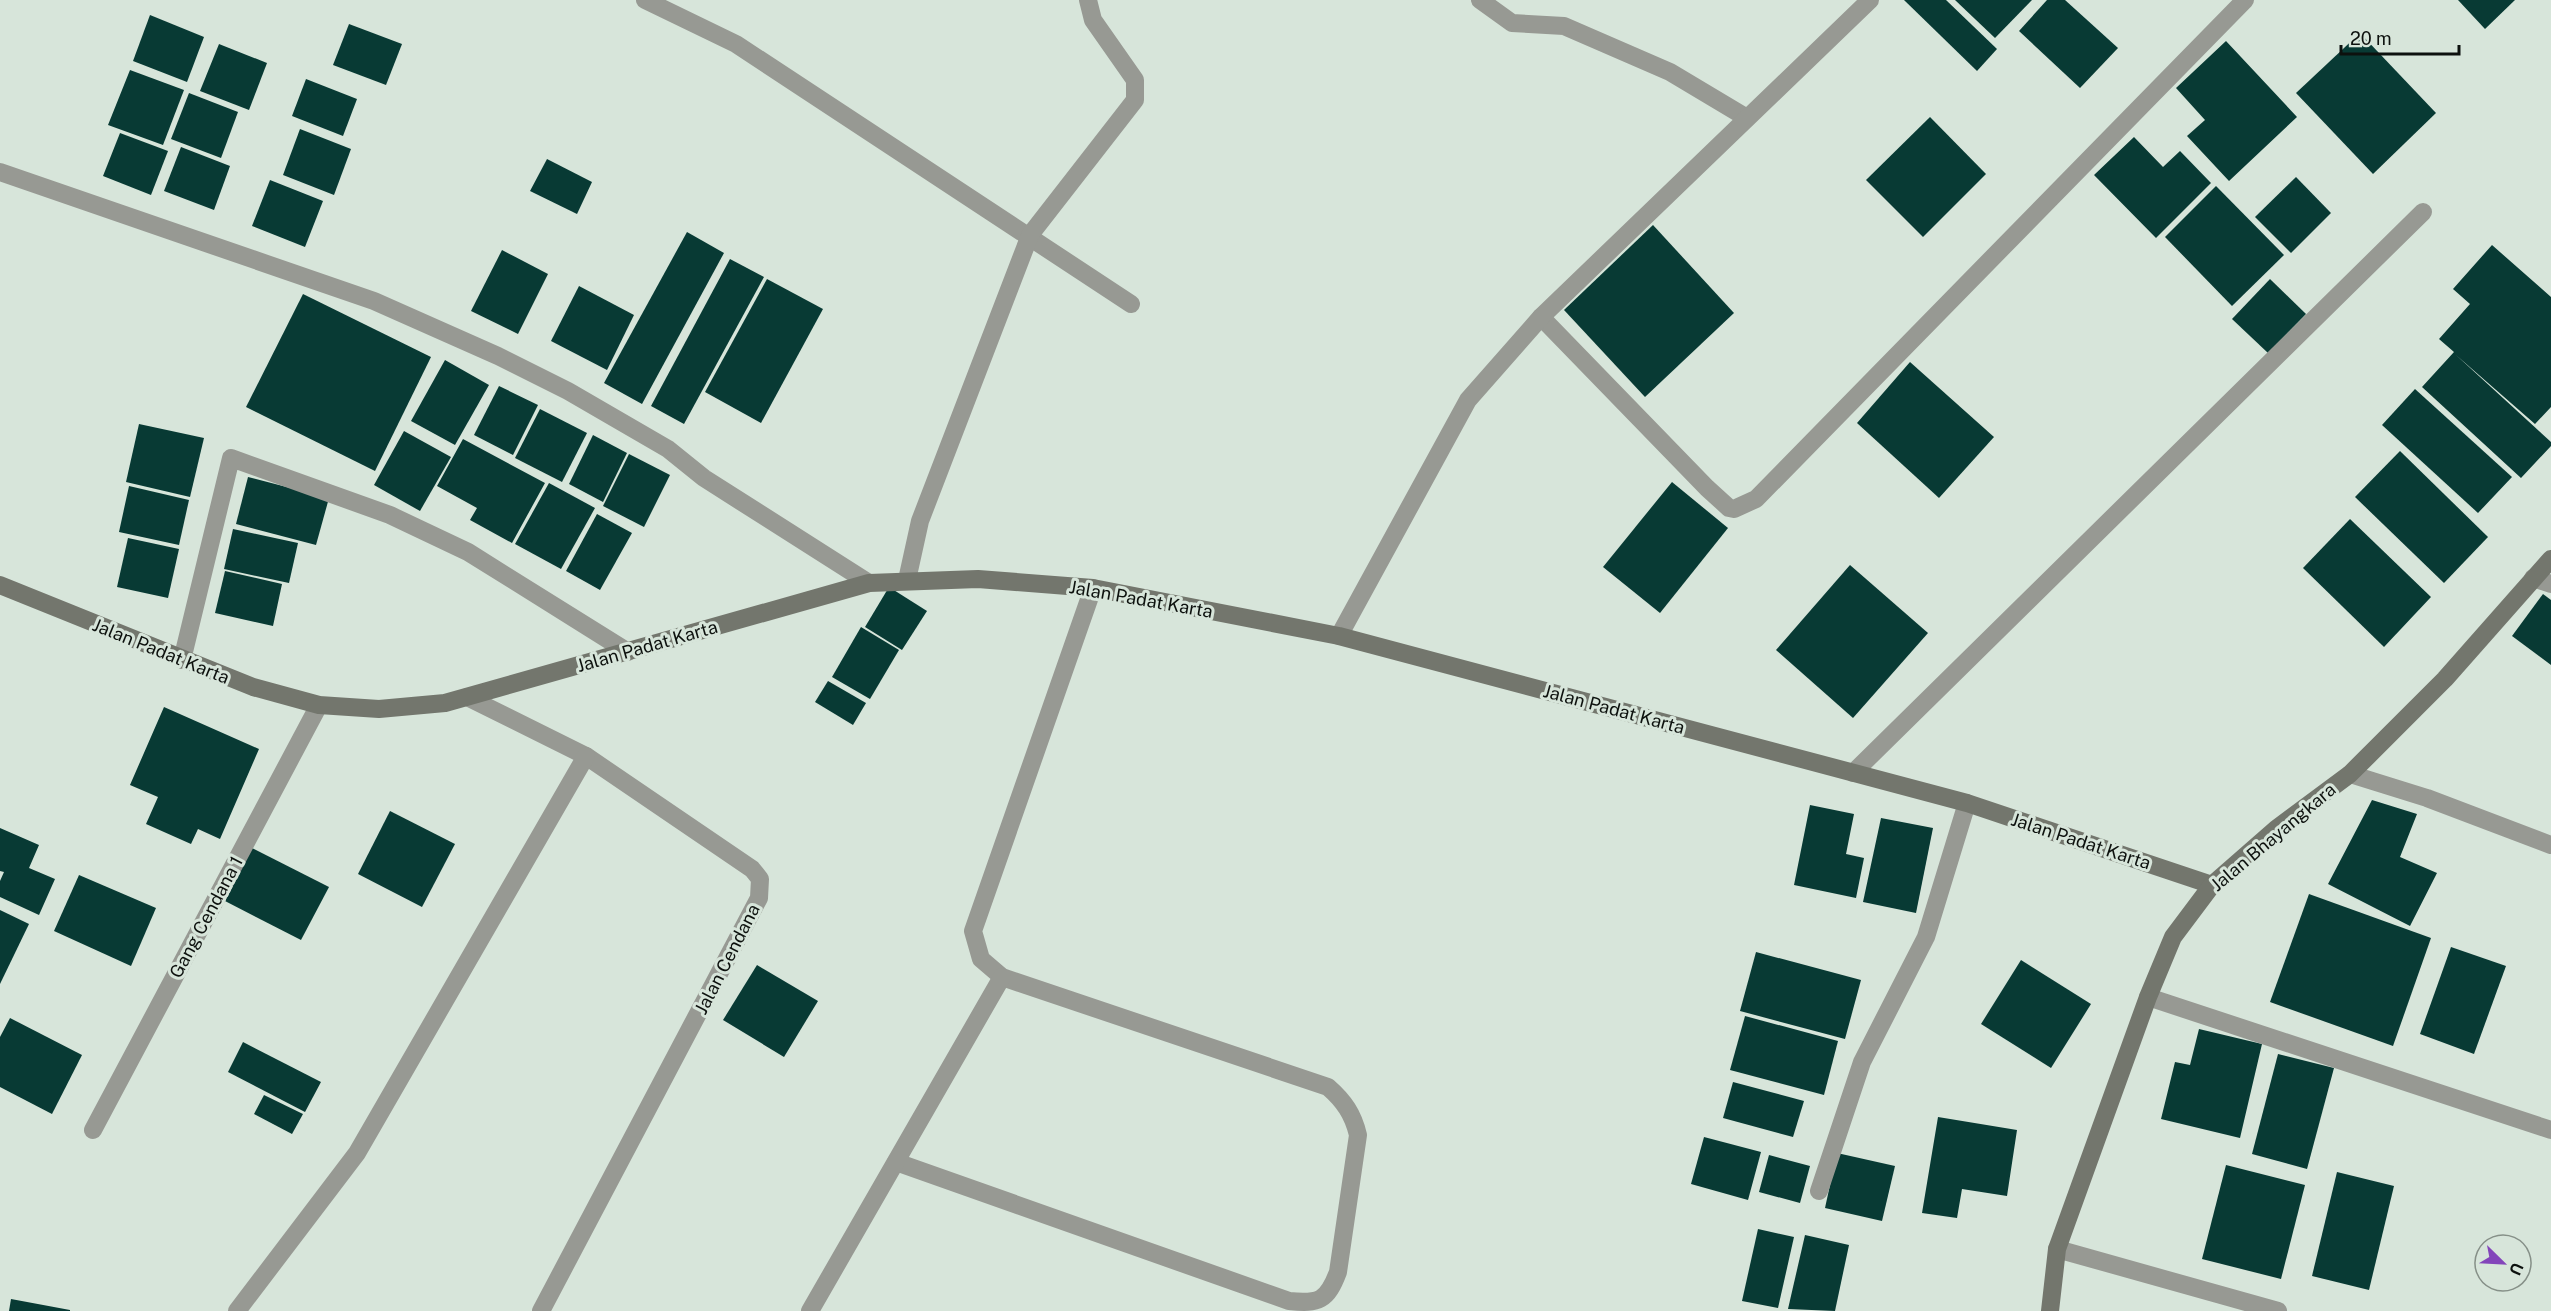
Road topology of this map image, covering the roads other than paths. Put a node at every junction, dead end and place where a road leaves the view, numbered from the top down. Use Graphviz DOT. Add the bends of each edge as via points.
graph roads {
  1 [pos="645,0"];
  2 [pos="1088,0"];
  3 [pos="1480,0"];
  4 [pos="1870,0"];
  5 [pos="2245,0"];
  6 [pos="1747,118"];
  7 [pos="0,172"];
  8 [pos="2423,212"];
  9 [pos="1030,235"];
  10 [pos="1131,304"];
  11 [pos="1541,317"];
  12 [pos="2551,559"];
  13 [pos="2533,578"];
  14 [pos="907,580"];
  15 [pos="869,583"];
  16 [pos="2551,584"];
  17 [pos="0,585"];
  18 [pos="1093,588"];
  19 [pos="1339,636"];
  20 [pos="628,652"];
  21 [pos="182,660"];
  22 [pos="467,697"];
  23 [pos="319,705"];
  24 [pos="586,756"];
  25 [pos="1853,773"];
  26 [pos="2350,774"];
  27 [pos="1967,803"];
  28 [pos="2551,845"];
  29 [pos="2212,885"];
  30 [pos="1002,977"];
  31 [pos="2148,997"];
  32 [pos="93,1130"];
  33 [pos="2551,1130"];
  34 [pos="896,1162"];
  35 [pos="1819,1191"];
  36 [pos="2057,1249"];
  37 [pos="237,1311"];
  38 [pos="541,1311"];
  39 [pos="810,1311"];
  40 [pos="2050,1311"];
  41 [pos="2278,1311"];
  1 -- 9 [label="street" via="736,44"];
  2 -- 9 [label="street" via="1093,20 1135,80 1135,100"];
  3 -- 6 [label="street" via="1512,23 1564,26 1670,72"];
  4 -- 6 [label="street"];
  5 -- 11 [label="street" via="1756,499 1742,507 1729,508 1707,489"];
  6 -- 11 [label="street"];
  7 -- 15 [label="street" via="374,301 498,356 668,449 704,478"];
  8 -- 25 [label="street"];
  9 -- 10 [label="street"];
  9 -- 14 [label="street" via="920,521"];
  11 -- 19 [label="street" via="1468,400"];
  12 -- 13 [label="street, Jalan Bhayangkara"];
  13 -- 16 [label="street"];
  13 -- 26 [label="street, Jalan Bhayangkara" via="2445,680"];
  14 -- 15 [label="street, Jalan Padat Karta"];
  14 -- 18 [label="street, Jalan Padat Karta" via="978,579"];
  15 -- 20 [label="street, Jalan Padat Karta"];
  17 -- 21 [label="street, Jalan Padat Karta"];
  18 -- 19 [label="street, Jalan Padat Karta"];
  18 -- 30 [label="street" via="973,931 981,959"];
  19 -- 25 [label="street, Jalan Padat Karta"];
  20 -- 21 [label="street" via="468,552 390,515 231,458"];
  20 -- 22 [label="street, Jalan Padat Karta"];
  21 -- 23 [label="street, Jalan Padat Karta" via="253,687"];
  22 -- 23 [label="street, Jalan Padat Karta" via="445,704 379,709"];
  22 -- 24 [label="street, Jalan Cendana"];
  23 -- 32 [label="street, Gang Cendana 1"];
  24 -- 37 [label="street" via="357,1153"];
  24 -- 38 [label="street, Jalan Cendana" via="752,869 760,879 759,898"];
  25 -- 27 [label="street, Jalan Padat Karta"];
  26 -- 28 [label="street" via="2427,798"];
  26 -- 29 [label="street, Jalan Bhayangkara" via="2276,829"];
  27 -- 29 [label="street, Jalan Padat Karta"];
  27 -- 35 [label="street" via="1926,937 1862,1062"];
  29 -- 31 [label="street, Jalan Bhayangkara" via="2173,937"];
  30 -- 34 [label="street"];
  30 -- 34 [label="street" via="1328,1086 1354,1118 1358,1135 1338,1272 1331,1291 1311,1303 1289,1301"];
  31 -- 33 [label="street"];
  31 -- 36 [label="street, Jalan Bhayangkara"];
  34 -- 39 [label="street"];
  36 -- 40 [label="street, Jalan Bhayangkara"];
  36 -- 41 [label="street"];
}
